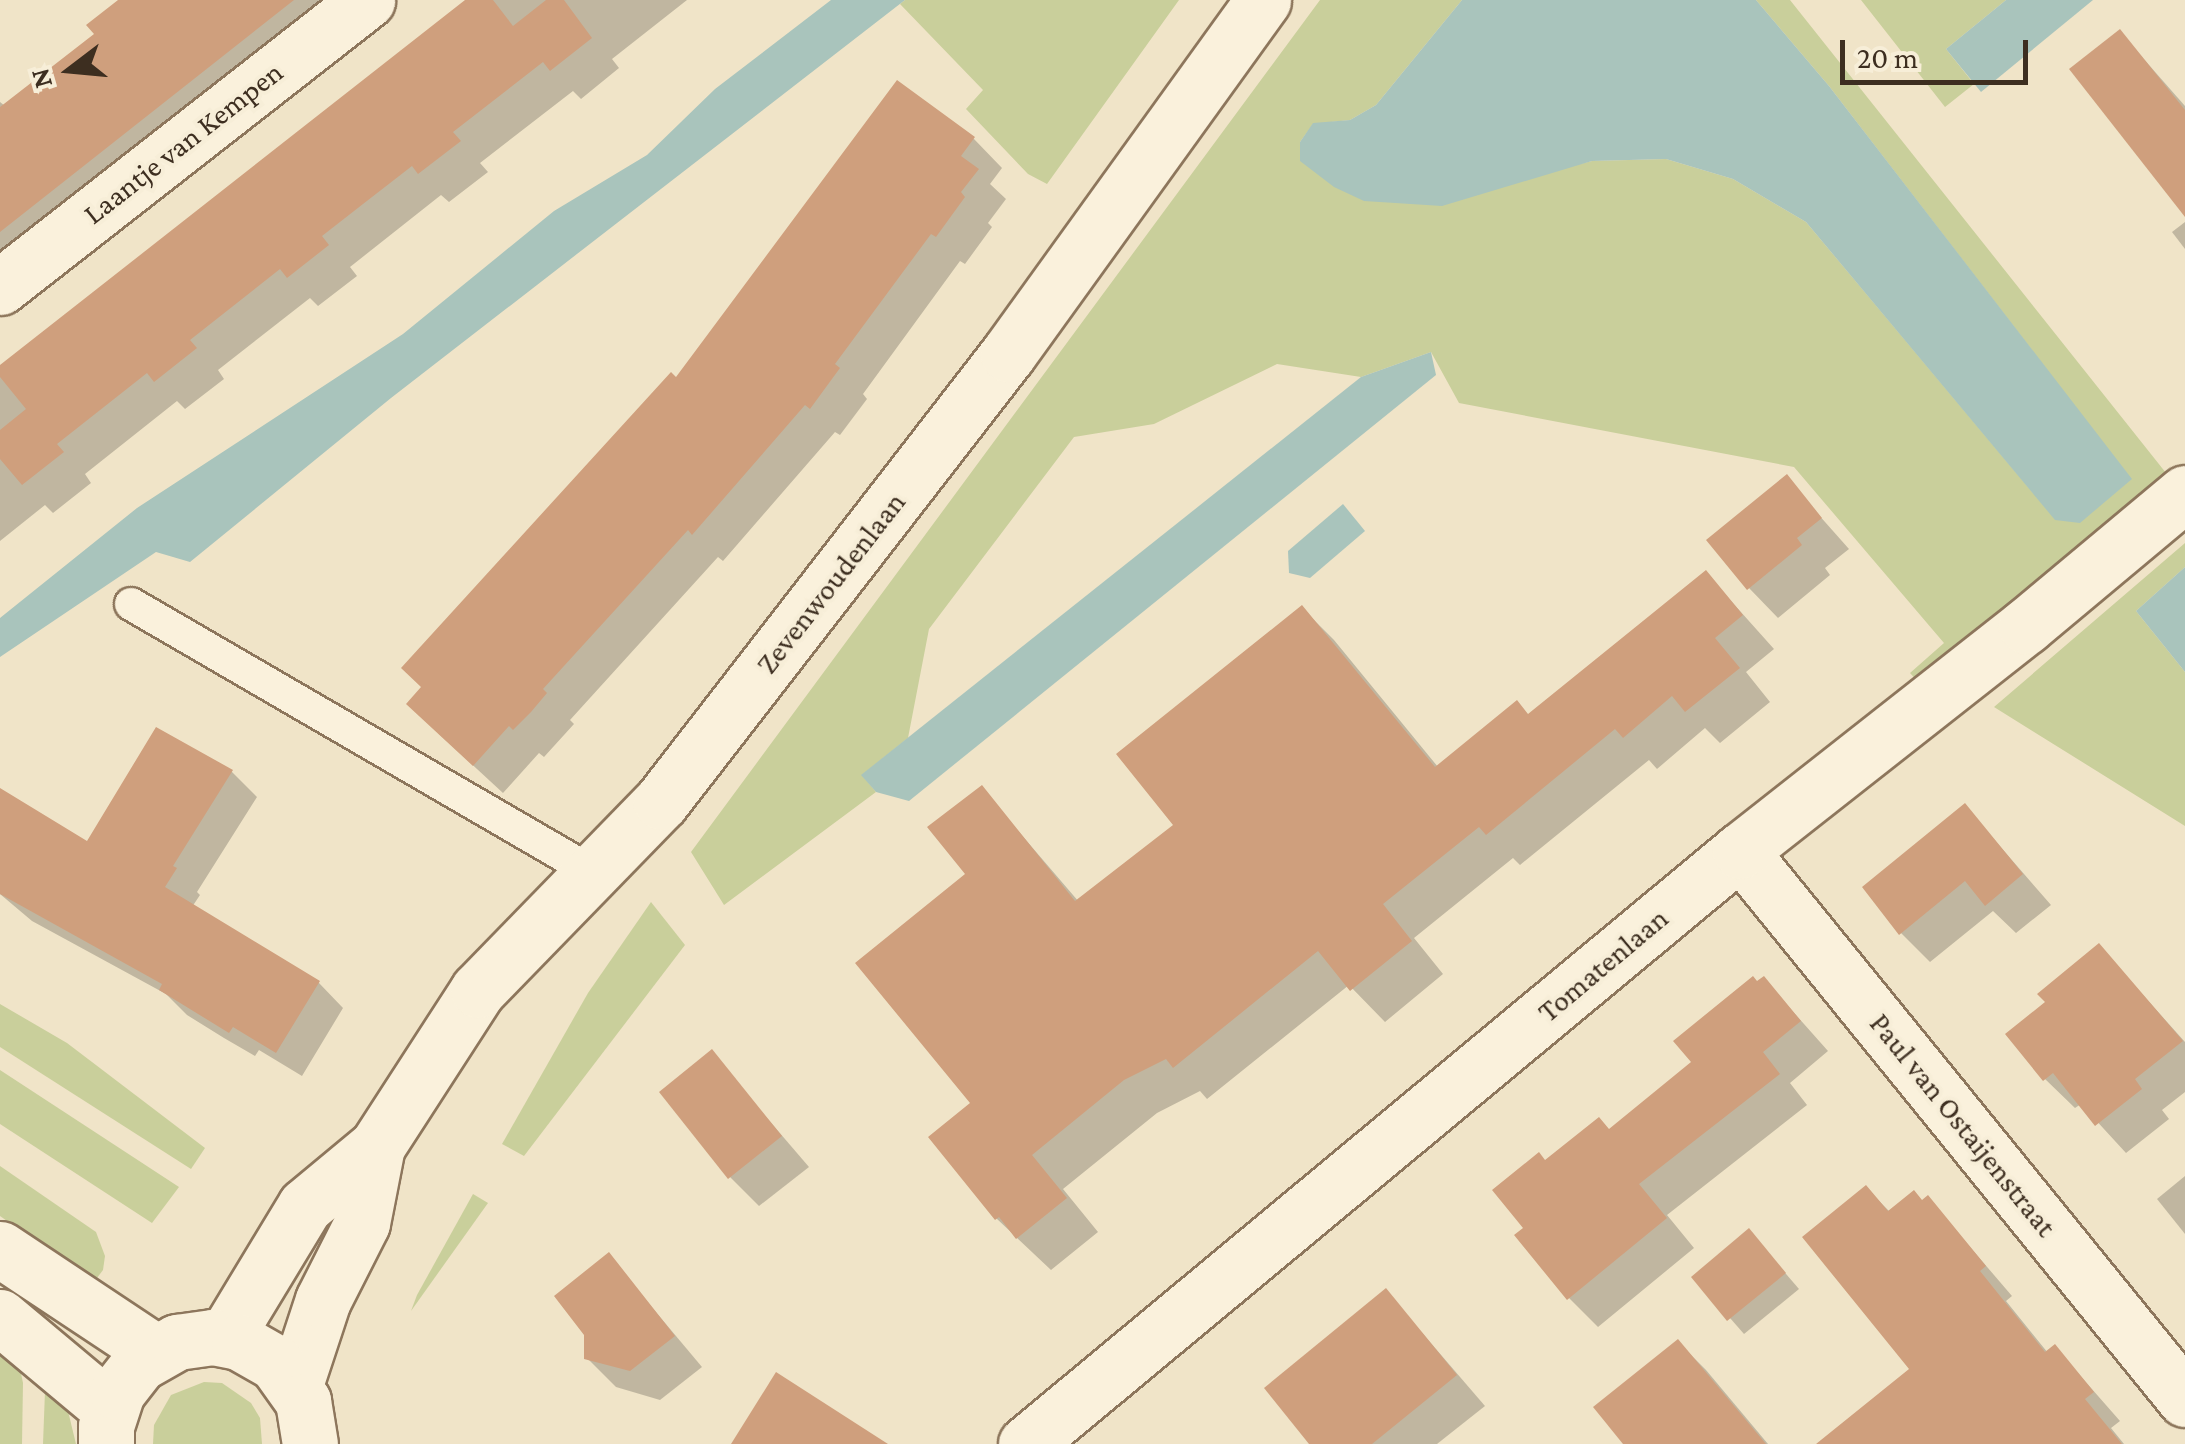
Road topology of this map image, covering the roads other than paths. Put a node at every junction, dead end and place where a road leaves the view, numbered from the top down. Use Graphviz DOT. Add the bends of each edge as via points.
graph roads {
  1 [pos="367,0"];
  2 [pos="1262,0"];
  3 [pos="0,287"];
  4 [pos="2185,492"];
  5 [pos="131,604"];
  6 [pos="1740,850"];
  7 [pos="594,873"];
  8 [pos="377,1146"];
  9 [pos="0,1249"];
  10 [pos="0,1317"];
  11 [pos="225,1338"];
  12 [pos="155,1352"];
  13 [pos="295,1385"];
  14 [pos="2185,1399"];
  15 [pos="108,1427"];
  16 [pos="310,1444"];
  17 [pos="1026,1444"];
  1 -- 3 [label="street, Laantje van Kempen"];
  2 -- 7 [label="street, Zevenwoudenlaan" via="1008,354 661,802"];
  4 -- 6 [label="street, Tomatenlaan"];
  5 -- 7 [label="lane"];
  6 -- 14 [label="street, Paul van Ostaijenstraat"];
  6 -- 17 [label="street, Tomatenlaan"];
  7 -- 8 [label="street, Zevenwoudenlaan" via="478,990"];
  8 -- 11 [label="street, Zevenwoudenlaan" via="305,1206"];
  8 -- 13 [label="street, Zevenwoudenlaan" via="362,1223 323,1300"];
  9 -- 12 [label="street"];
  10 -- 15 [label="street"];
  11 -- 12 [label="street" via="189,1339"];
  11 -- 13 [label="street" via="264,1354"];
  12 -- 15 [label="street" via="127,1376"];
  13 -- 16 [label="street"];
}
